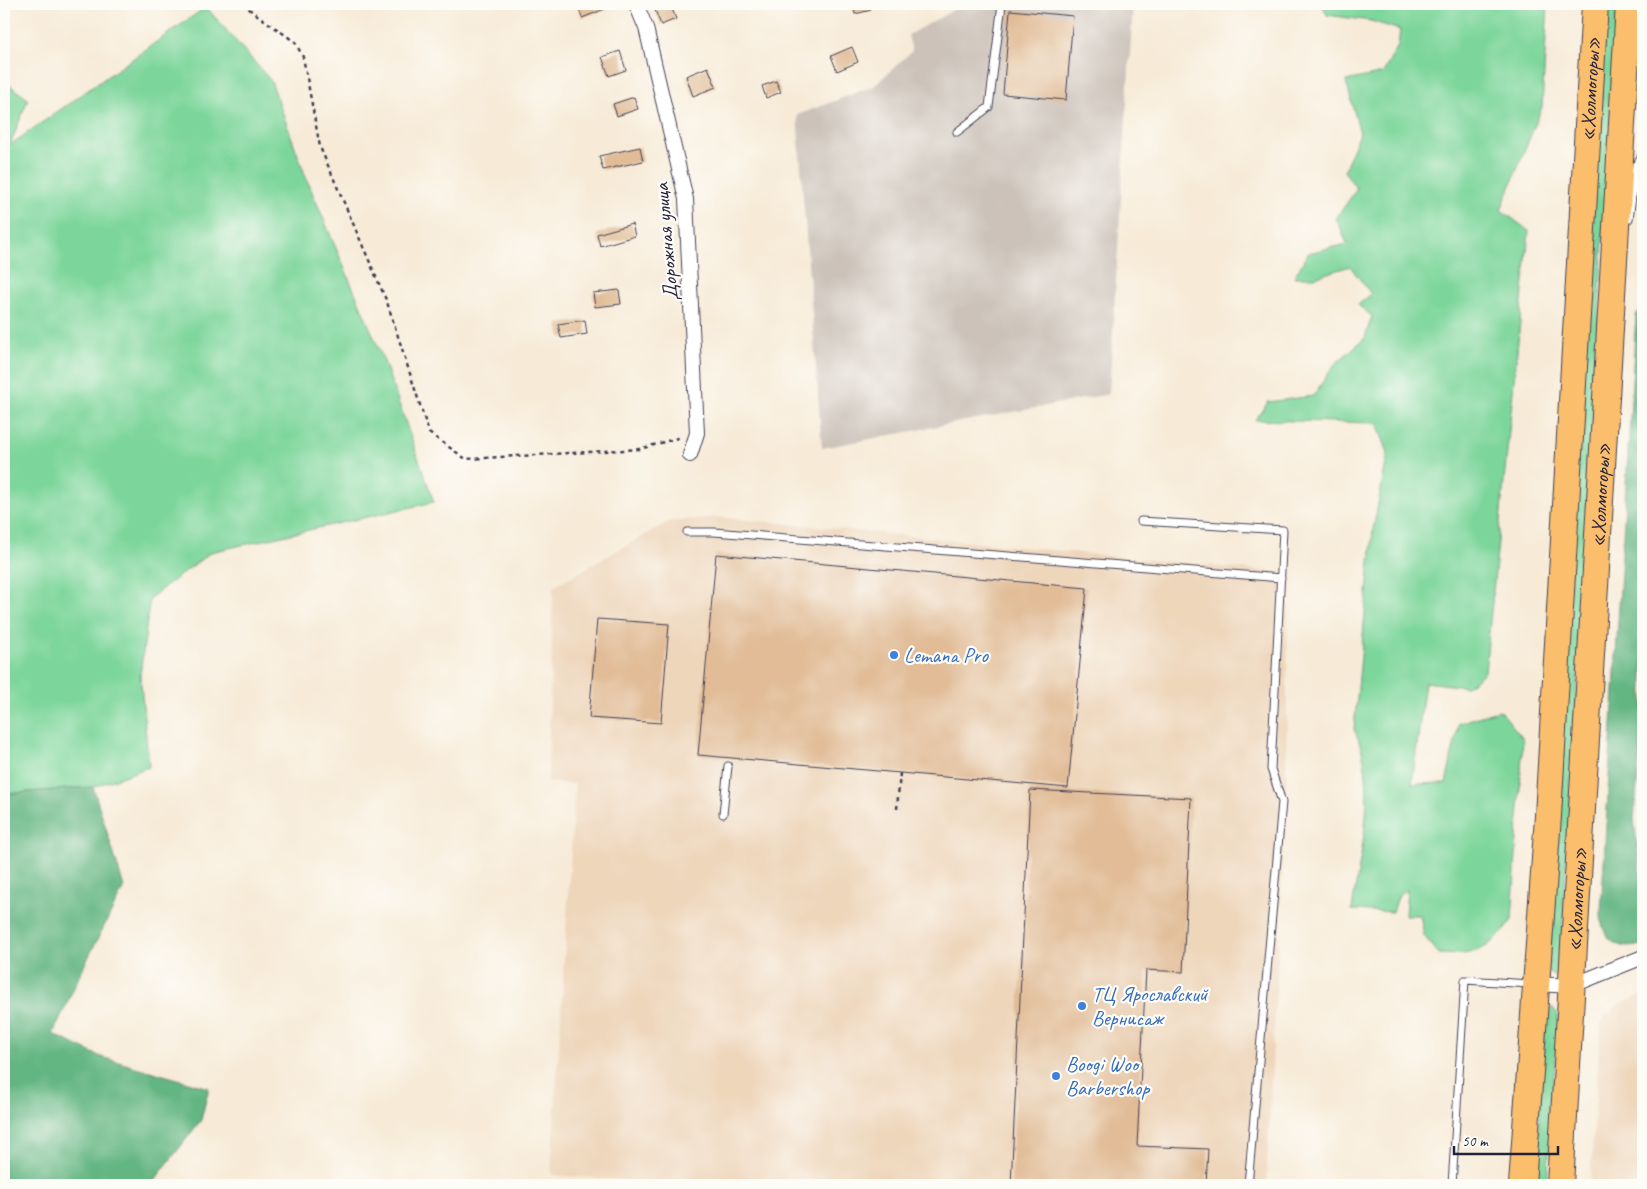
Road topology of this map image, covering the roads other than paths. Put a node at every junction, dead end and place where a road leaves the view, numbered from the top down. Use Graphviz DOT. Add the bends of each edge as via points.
graph roads {
  1 [pos="636,4"];
  2 [pos="1002,4"];
  3 [pos="1595,4"];
  4 [pos="1629,4"];
  5 [pos="957,132"];
  6 [pos="1643,154"];
  7 [pos="1629,224"];
  8 [pos="1622,269"];
  9 [pos="1612,296"];
  10 [pos="690,455"];
  11 [pos="1141,521"];
  12 [pos="687,532"];
  13 [pos="1281,578"];
  14 [pos="728,766"];
  15 [pos="723,814"];
  16 [pos="1643,957"];
  17 [pos="1536,984"];
  18 [pos="1571,986"];
  19 [pos="1248,1185"];
  20 [pos="1452,1185"];
  21 [pos="1522,1185"];
  22 [pos="1560,1185"];
  1 -- 10 [label="street, Дорожная улица" via="646,28 686,199 697,433"];
  2 -- 5 [label="lane" via="989,108"];
  3 -- 17 [label="highway, «Холмогоры»"];
  4 -- 9 [label="highway, «Холмогоры»"];
  6 -- 7 [label="lane" via="1635,172"];
  8 -- 9 [label="lane"];
  9 -- 18 [label="highway, «Холмогоры»"];
  11 -- 13 [label="lane" via="1283,530"];
  12 -- 13 [label="lane"];
  13 -- 19 [label="lane" via="1271,769 1282,802"];
  14 -- 15 [label="lane"];
  16 -- 18 [label="street"];
  17 -- 18 [label="street"];
  17 -- 20 [label="lane" via="1466,980"];
  17 -- 21 [label="highway, «Холмогоры»"];
  18 -- 22 [label="highway, «Холмогоры»"];
}
